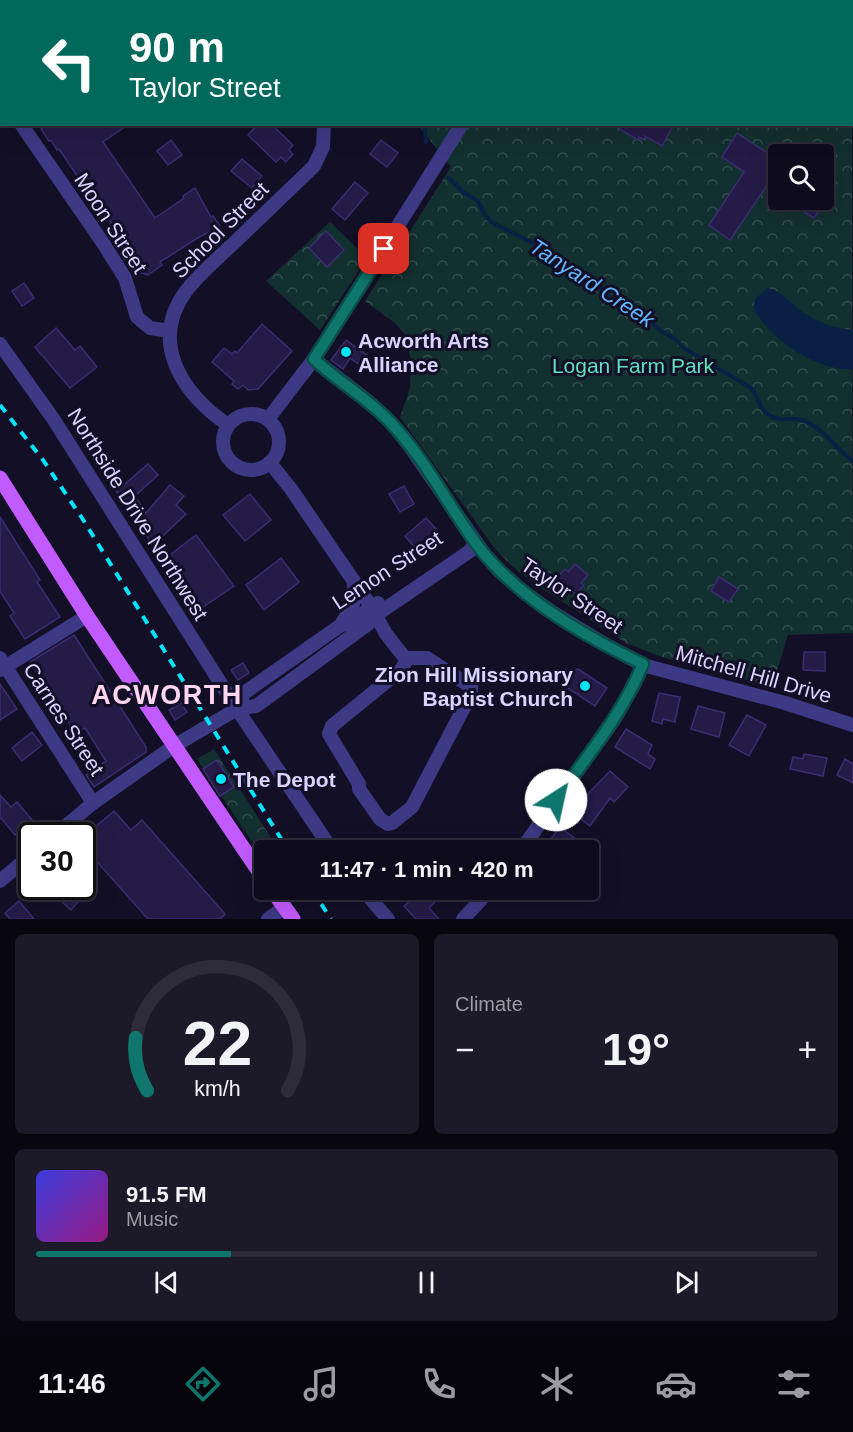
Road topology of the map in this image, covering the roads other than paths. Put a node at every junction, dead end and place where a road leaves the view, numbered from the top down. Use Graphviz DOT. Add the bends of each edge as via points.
graph roads {
  1 [pos="22,126"];
  2 [pos="324,126"];
  3 [pos="461,126"];
  4 [pos="170,331"];
  5 [pos="0,344"];
  6 [pos="314,359"];
  7 [pos="268,419"];
  8 [pos="228,425"];
  9 [pos="271,464"];
  10 [pos="0,478"];
  11 [pos="476,543"];
  12 [pos="354,581"];
  13 [pos="374,611"];
  14 [pos="87,616"];
  15 [pos="341,625"];
  16 [pos="406,658"];
  17 [pos="643,664"];
  18 [pos="2,665"];
  19 [pos="237,709"];
  20 [pos="853,725"];
  21 [pos="174,746"];
  22 [pos="93,803"];
  23 [pos="71,822"];
  24 [pos="325,840"];
  25 [pos="527,840"];
  26 [pos="254,864"];
  27 [pos="18,865"];
  28 [pos="0,880"];
  29 [pos="279,900"];
  30 [pos="372,900"];
  31 [pos="481,900"];
  32 [pos="289,913"];
  33 [pos="268,919"];
  34 [pos="388,919"];
  35 [pos="463,919"];
  1 -- 4 [label="street, Moon Street" via="125,278 137,317 150,328"];
  2 -- 4 [label="street, School Street" via="323,147 314,166 196,279 179,303"];
  3 -- 6 [label="street"];
  4 -- 8 [label="street, School Street" via="179,377 209,411"];
  5 -- 19 [label="street, Northside Drive Northwest" via="69,442"];
  6 -- 7 [label="street"];
  6 -- 11 [label="street, Taylor Street" via="391,423"];
  7 -- 8 [label="street" via="243,415"];
  7 -- 9 [label="street" via="280,441"];
  8 -- 9 [label="street" via="223,444 230,461 246,470"];
  9 -- 12 [label="street"];
  10 -- 14 [label="main road"];
  11 -- 13 [label="street, Lemon Street" via="470,551"];
  11 -- 17 [label="street, Taylor Street" via="499,571 529,596 580,630"];
  12 -- 13 [label="street"];
  12 -- 15 [label="street" via="353,604"];
  13 -- 15 [label="street, Lemon Street"];
  13 -- 16 [label="street" via="386,634"];
  13 -- 19 [label="street, Lemon Street" via="368,624 256,706"];
  14 -- 18 [label="street"];
  14 -- 21 [label="main road"];
  15 -- 19 [label="street, Lemon Street" via="244,693"];
  16 -- 16 [label="street" via="427,658 471,690 412,807 388,824 380,819 360,789 329,734 332,726 402,669"];
  17 -- 20 [label="street, Mitchell Hill Drive"];
  17 -- 25 [label="street" via="614,720"];
  18 -- 22 [label="street, Carnes Street"];
  19 -- 21 [label="street, Lemon Street"];
  19 -- 24 [label="street, Northside Drive Northwest"];
  21 -- 22 [label="street, Lemon Street"];
  21 -- 26 [label="main road"];
  22 -- 23 [label="street, Lemon Street"];
  27 -- 28 [label="street"];
  29 -- 32 [label="main road"];
  30 -- 34 [label="street"];
  31 -- 35 [label="street"];
  32 -- 33 [label="street"];
}
